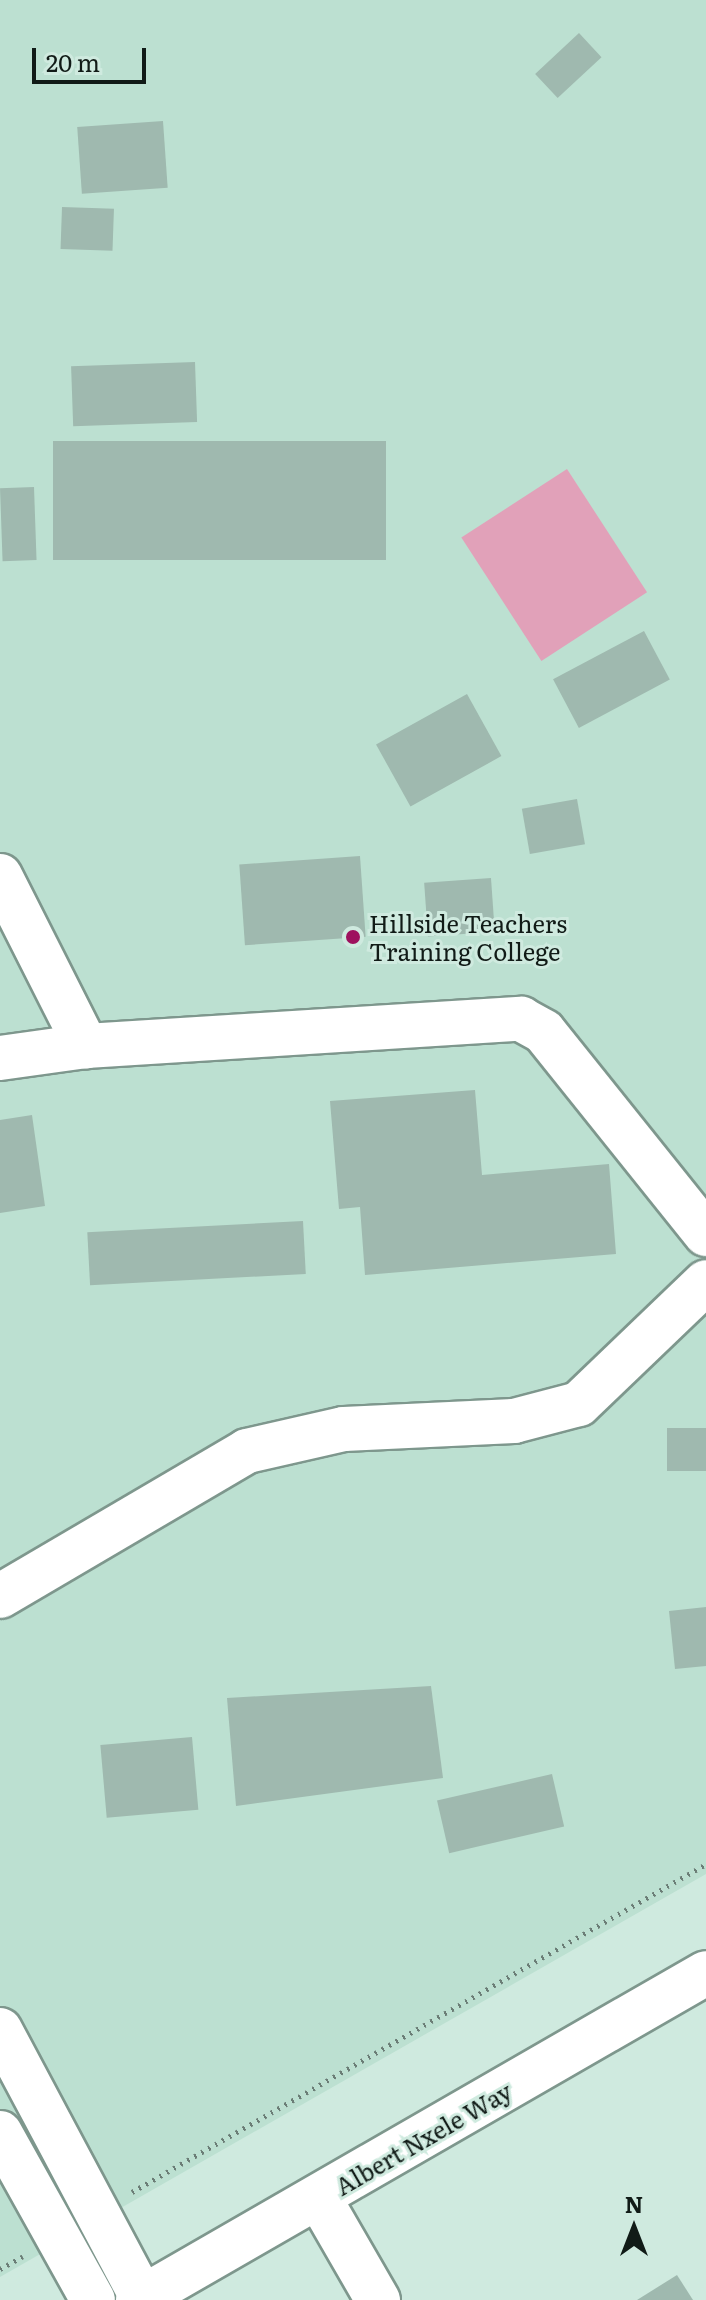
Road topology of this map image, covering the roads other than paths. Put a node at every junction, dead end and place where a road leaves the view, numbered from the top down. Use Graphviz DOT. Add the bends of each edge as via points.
graph roads {
  1 [pos="0,876"];
  2 [pos="86,1046"];
  3 [pos="0,1058"];
  4 [pos="706,1234"];
  5 [pos="706,1282"];
  6 [pos="0,1596"];
  7 [pos="706,1973"];
  8 [pos="6,2056"];
  9 [pos="0,2133"];
  10 [pos="319,2198"];
  11 [pos="140,2299"];
  12 [pos="93,2300"];
  13 [pos="378,2300"];
  1 -- 2 [label="main road"];
  2 -- 3 [label="main road"];
  2 -- 4 [label="main road" via="521,1019 544,1032"];
  5 -- 6 [label="main road" via="579,1404 514,1421 344,1429 247,1451"];
  7 -- 10 [label="main road, Albert Nxele Way"];
  8 -- 11 [label="main road" via="97,2212"];
  9 -- 12 [label="main road"];
  10 -- 11 [label="main road, Albert Nxele Way"];
  10 -- 13 [label="main road"];
}
